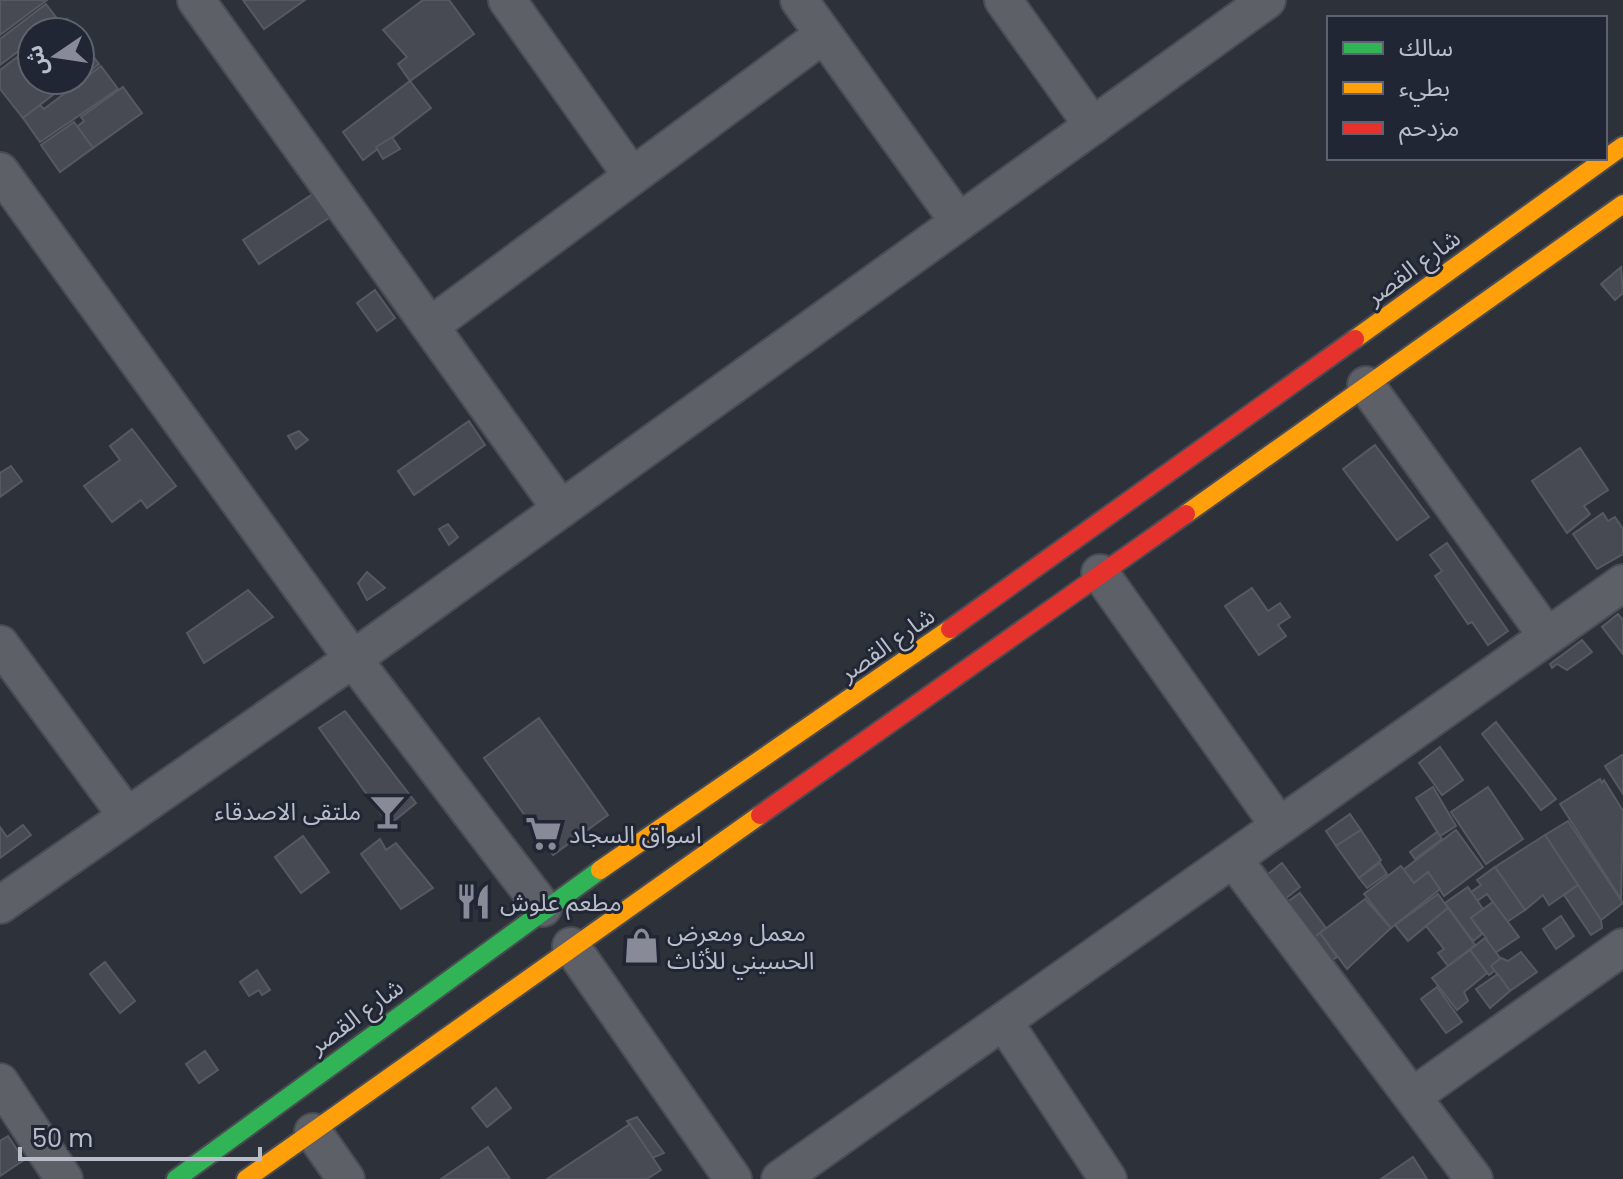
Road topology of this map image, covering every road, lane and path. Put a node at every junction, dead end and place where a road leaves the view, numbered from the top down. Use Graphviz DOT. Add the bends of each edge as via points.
graph roads {
  1 [pos="196,0"];
  2 [pos="507,0"];
  3 [pos="799,0"];
  4 [pos="1003,0"];
  5 [pos="1267,0"];
  6 [pos="823,35"];
  7 [pos="1093,126"];
  8 [pos="1604,160"];
  9 [pos="0,171"];
  10 [pos="632,176"];
  11 [pos="1623,204"];
  12 [pos="959,222"];
  13 [pos="430,326"];
  14 [pos="1366,385"];
  15 [pos="561,509"];
  16 [pos="1100,573"];
  17 [pos="1623,583"];
  18 [pos="1547,636"];
  19 [pos="0,644"];
  20 [pos="940,652"];
  21 [pos="353,659"];
  22 [pos="963,672"];
  23 [pos="842,705"];
  24 [pos="867,740"];
  25 [pos="127,816"];
  26 [pos="1278,824"];
  27 [pos="1234,860"];
  28 [pos="0,905"];
  29 [pos="543,908"];
  30 [pos="571,946"];
  31 [pos="1623,947"];
  32 [pos="1004,1022"];
  33 [pos="0,1082"];
  34 [pos="1413,1096"];
  35 [pos="313,1132"];
  36 [pos="64,1179"];
  37 [pos="176,1179"];
  38 [pos="246,1179"];
  39 [pos="346,1179"];
  40 [pos="733,1179"];
  41 [pos="780,1179"];
  42 [pos="1108,1179"];
  43 [pos="1474,1179"];
  1 -- 13 [label="street"];
  2 -- 10 [label="street"];
  3 -- 6 [label="street"];
  4 -- 7 [label="street"];
  5 -- 7 [label="street"];
  6 -- 10 [label="street"];
  6 -- 12 [label="street"];
  7 -- 12 [label="street"];
  8 -- 20 [label="street, شارع القصر"];
  9 -- 21 [label="street"];
  10 -- 13 [label="street"];
  11 -- 14 [label="street"];
  12 -- 15 [label="street"];
  13 -- 15 [label="street"];
  14 -- 16 [label="street"];
  14 -- 18 [label="street"];
  15 -- 21 [label="street"];
  16 -- 22 [label="street"];
  16 -- 26 [label="street"];
  17 -- 18 [label="street"];
  18 -- 26 [label="street"];
  19 -- 25 [label="street"];
  20 -- 22 [label="street"];
  20 -- 23 [label="street, شارع القصر"];
  21 -- 25 [label="street"];
  21 -- 29 [label="street"];
  22 -- 24 [label="street"];
  23 -- 24 [label="street" via="852,705 864,715"];
  23 -- 29 [label="street, شارع القصر"];
  24 -- 30 [label="street"];
  25 -- 28 [label="street"];
  26 -- 27 [label="street"];
  27 -- 32 [label="street"];
  27 -- 34 [label="street"];
  29 -- 37 [label="street, شارع القصر"];
  30 -- 35 [label="street"];
  30 -- 40 [label="street"];
  31 -- 34 [label="street"];
  32 -- 41 [label="street"];
  32 -- 42 [label="street"];
  33 -- 36 [label="street"];
  34 -- 43 [label="street"];
  35 -- 38 [label="street"];
  35 -- 39 [label="street"];
}
